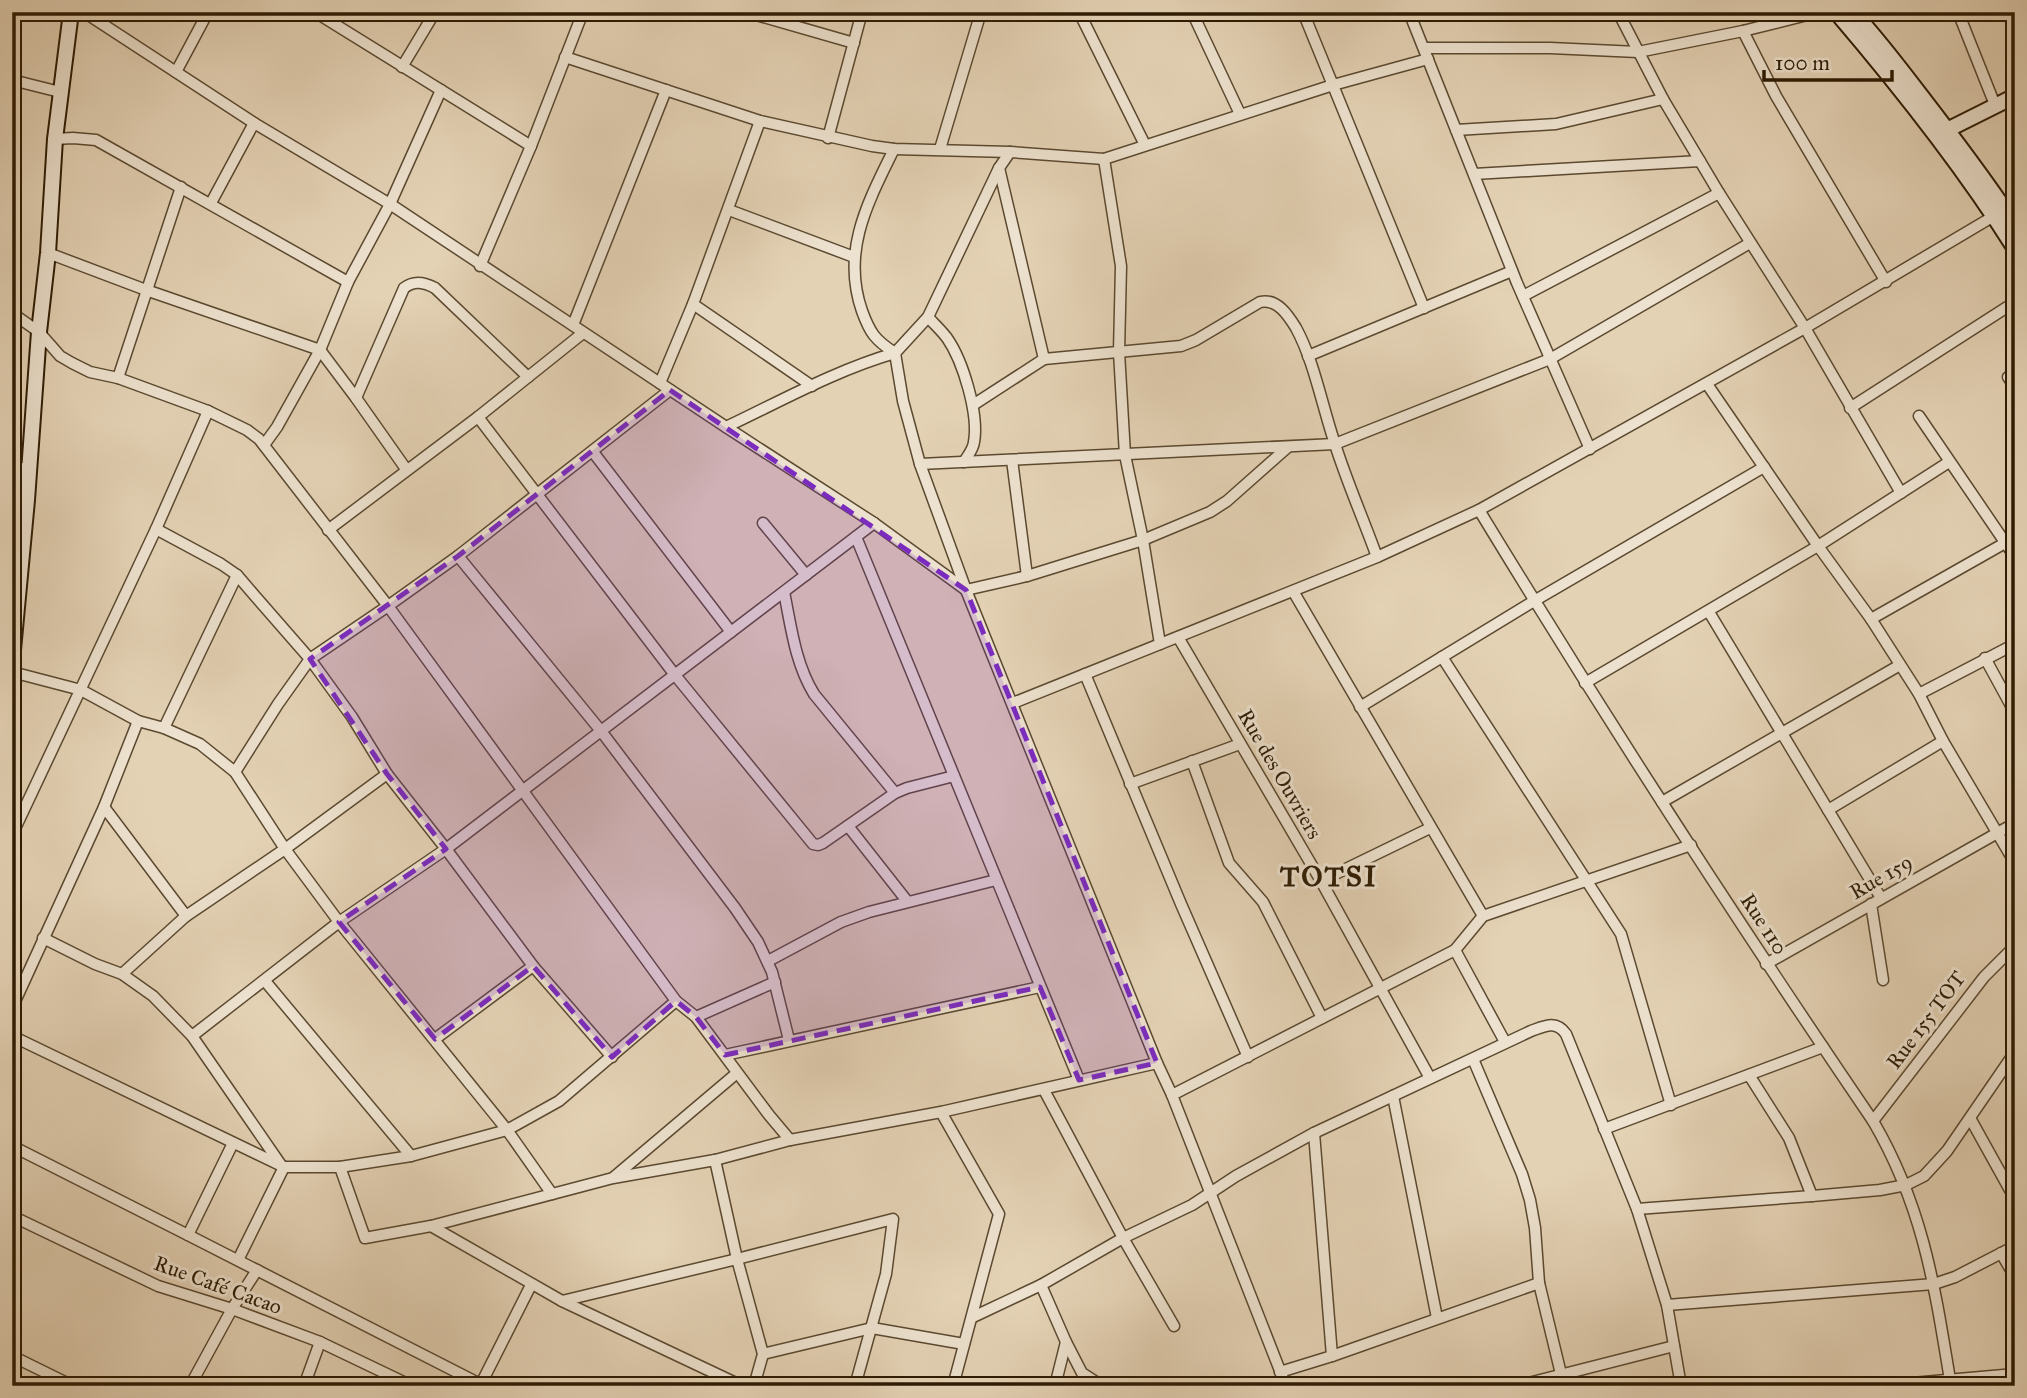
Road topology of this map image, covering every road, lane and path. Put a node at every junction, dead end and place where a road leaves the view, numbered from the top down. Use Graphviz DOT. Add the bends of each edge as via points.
graph roads {
  1 [pos="71,12"];
  2 [pos="84,12"];
  3 [pos="208,12"];
  4 [pos="435,12"];
  5 [pos="583,12"];
  6 [pos="746,12"];
  7 [pos="862,12"];
  8 [pos="981,12"];
  9 [pos="1079,12"];
  10 [pos="1192,12"];
  11 [pos="1303,12"];
  12 [pos="1409,12"];
  13 [pos="1618,12"];
  14 [pos="1819,12"];
  15 [pos="1836,12"];
  16 [pos="1853,12"];
  17 [pos="316,13"];
  18 [pos="1962,13"];
  19 [pos="1743,31"];
  20 [pos="854,43"];
  21 [pos="1424,48"];
  22 [pos="1638,52"];
  23 [pos="565,57"];
  24 [pos="1428,59"];
  25 [pos="402,66"];
  26 [pos="176,72"];
  27 [pos="13,82"];
  28 [pos="1333,85"];
  29 [pos="441,90"];
  30 [pos="666,90"];
  31 [pos="61,92"];
  32 [pos="2015,96"];
  33 [pos="1664,99"];
  34 [pos="2015,106"];
  35 [pos="1996,109"];
  36 [pos="1240,114"];
  37 [pos="760,121"];
  38 [pos="254,123"];
  39 [pos="1456,130"];
  40 [pos="1945,136"];
  41 [pos="828,138"];
  42 [pos="55,139"];
  43 [pos="1145,145"];
  44 [pos="531,146"];
  45 [pos="894,149"];
  46 [pos="940,149"];
  47 [pos="1010,152"];
  48 [pos="1104,159"];
  49 [pos="1700,161"];
  50 [pos="999,168"];
  51 [pos="1474,174"];
  52 [pos="181,187"];
  53 [pos="1719,193"];
  54 [pos="211,203"];
  55 [pos="390,205"];
  56 [pos="729,209"];
  57 [pos="2007,221"];
  58 [pos="1750,243"];
  59 [pos="2015,249"];
  60 [pos="48,253"];
  61 [pos="854,257"];
  62 [pos="480,266"];
  63 [pos="1512,271"];
  64 [pos="348,282"];
  65 [pos="1886,282"];
  66 [pos="146,290"];
  67 [pos="1523,296"];
  68 [pos="2015,302"];
  69 [pos="693,304"];
  70 [pos="1424,308"];
  71 [pos="12,313"];
  72 [pos="928,317"];
  73 [pos="573,325"];
  74 [pos="1805,328"];
  75 [pos="39,332"];
  76 [pos="583,332"];
  77 [pos="320,350"];
  78 [pos="1119,352"];
  79 [pos="895,353"];
  80 [pos="1308,356"];
  81 [pos="1044,359"];
  82 [pos="1550,359"];
  83 [pos="528,377"];
  84 [pos="2008,377"];
  85 [pos="118,378"];
  86 [pos="660,383"];
  87 [pos="1707,384"];
  88 [pos="812,386"];
  89 [pos="2015,387"];
  90 [pos="670,390"];
  91 [pos="356,398"];
  92 [pos="973,405"];
  93 [pos="1850,408"];
  94 [pos="208,411"];
  95 [pos="1919,416"];
  96 [pos="478,417"];
  97 [pos="726,427"];
  98 [pos="1335,444"];
  99 [pos="264,445"];
  100 [pos="1288,446"];
  101 [pos="1590,449"];
  102 [pos="593,452"];
  103 [pos="1125,454"];
  104 [pos="1012,460"];
  105 [pos="964,462"];
  106 [pos="1949,462"];
  107 [pos="920,464"];
  108 [pos="12,467"];
  109 [pos="1763,467"];
  110 [pos="28,469"];
  111 [pos="406,469"];
  112 [pos="1901,493"];
  113 [pos="536,494"];
  114 [pos="1479,510"];
  115 [pos="763,523"];
  116 [pos="874,523"];
  117 [pos="156,530"];
  118 [pos="328,530"];
  119 [pos="856,537"];
  120 [pos="1143,540"];
  121 [pos="2005,543"];
  122 [pos="1818,547"];
  123 [pos="458,556"];
  124 [pos="1377,557"];
  125 [pos="2015,557"];
  126 [pos="237,575"];
  127 [pos="806,575"];
  128 [pos="1027,576"];
  129 [pos="966,590"];
  130 [pos="1293,591"];
  131 [pos="784,592"];
  132 [pos="1534,601"];
  133 [pos="388,606"];
  134 [pos="1709,612"];
  135 [pos="1871,619"];
  136 [pos="731,632"];
  137 [pos="1178,637"];
  138 [pos="1160,644"];
  139 [pos="2015,644"];
  140 [pos="1442,657"];
  141 [pos="1985,658"];
  142 [pos="310,659"];
  143 [pos="12,661"];
  144 [pos="1899,665"];
  145 [pos="12,672"];
  146 [pos="1085,674"];
  147 [pos="675,675"];
  148 [pos="1585,683"];
  149 [pos="81,691"];
  150 [pos="1919,694"];
  151 [pos="1013,704"];
  152 [pos="1360,707"];
  153 [pos="2015,713"];
  154 [pos="138,721"];
  155 [pos="164,728"];
  156 [pos="601,731"];
  157 [pos="1781,733"];
  158 [pos="1943,741"];
  159 [pos="1240,744"];
  160 [pos="1192,761"];
  161 [pos="235,772"];
  162 [pos="387,774"];
  163 [pos="954,776"];
  164 [pos="1130,784"];
  165 [pos="522,791"];
  166 [pos="895,793"];
  167 [pos="1662,802"];
  168 [pos="104,807"];
  169 [pos="1828,810"];
  170 [pos="2015,823"];
  171 [pos="848,826"];
  172 [pos="1430,828"];
  173 [pos="1997,832"];
  174 [pos="12,835"];
  175 [pos="1691,845"];
  176 [pos="285,849"];
  177 [pos="446,849"];
  178 [pos="2015,863"];
  179 [pos="996,880"];
  180 [pos="1321,881"];
  181 [pos="1587,881"];
  182 [pos="1881,898"];
  183 [pos="907,901"];
  184 [pos="1871,904"];
  185 [pos="186,916"];
  186 [pos="1483,916"];
  187 [pos="339,922"];
  188 [pos="43,938"];
  189 [pos="2015,946"];
  190 [pos="1455,950"];
  191 [pos="768,961"];
  192 [pos="1766,964"];
  193 [pos="533,966"];
  194 [pos="122,974"];
  195 [pos="1883,980"];
  196 [pos="265,981"];
  197 [pos="775,982"];
  198 [pos="1040,987"];
  199 [pos="1381,988"];
  200 [pos="676,1001"];
  201 [pos="12,1008"];
  202 [pos="696,1017"];
  203 [pos="1322,1018"];
  204 [pos="12,1036"];
  205 [pos="192,1037"];
  206 [pos="435,1039"];
  207 [pos="789,1040"];
  208 [pos="1506,1042"];
  209 [pos="1823,1047"];
  210 [pos="2015,1052"];
  211 [pos="725,1055"];
  212 [pos="612,1057"];
  213 [pos="1248,1057"];
  214 [pos="1473,1059"];
  215 [pos="1157,1063"];
  216 [pos="737,1073"];
  217 [pos="1749,1076"];
  218 [pos="1430,1078"];
  219 [pos="1079,1080"];
  220 [pos="1044,1090"];
  221 [pos="1172,1095"];
  222 [pos="1393,1096"];
  223 [pos="1671,1105"];
  224 [pos="941,1112"];
  225 [pos="1970,1118"];
  226 [pos="1873,1121"];
  227 [pos="1604,1129"];
  228 [pos="507,1130"];
  229 [pos="1314,1133"];
  230 [pos="790,1140"];
  231 [pos="233,1143"];
  232 [pos="12,1146"];
  233 [pos="411,1156"];
  234 [pos="715,1160"];
  235 [pos="283,1166"];
  236 [pos="340,1167"];
  237 [pos="612,1178"];
  238 [pos="1906,1185"];
  239 [pos="552,1194"];
  240 [pos="1209,1194"];
  241 [pos="1812,1196"];
  242 [pos="2015,1199"];
  243 [pos="1637,1209"];
  244 [pos="12,1216"];
  245 [pos="431,1226"];
  246 [pos="188,1234"];
  247 [pos="1123,1238"];
  248 [pos="2015,1246"];
  249 [pos="2001,1253"];
  250 [pos="737,1259"];
  251 [pos="238,1260"];
  252 [pos="257,1270"];
  253 [pos="2015,1277"];
  254 [pos="1539,1283"];
  255 [pos="531,1284"];
  256 [pos="1934,1284"];
  257 [pos="1041,1285"];
  258 [pos="562,1301"];
  259 [pos="1667,1305"];
  260 [pos="232,1309"];
  261 [pos="973,1317"];
  262 [pos="1437,1318"];
  263 [pos="1174,1326"];
  264 [pos="872,1328"];
  265 [pos="320,1342"];
  266 [pos="1066,1342"];
  267 [pos="964,1344"];
  268 [pos="1674,1346"];
  269 [pos="763,1354"];
  270 [pos="12,1356"];
  271 [pos="1332,1356"];
  272 [pos="1280,1371"];
  273 [pos="1561,1374"];
  274 [pos="2015,1374"];
  275 [pos="1950,1383"];
  276 [pos="1532,1384"];
  277 [pos="482,1385"];
  278 [pos="73,1386"];
  279 [pos="190,1386"];
  280 [pos="304,1386"];
  281 [pos="412,1386"];
  282 [pos="742,1386"];
  283 [pos="754,1386"];
  284 [pos="855,1386"];
  285 [pos="953,1386"];
  286 [pos="1055,1386"];
  287 [pos="1102,1386"];
  288 [pos="1286,1386"];
  289 [pos="1517,1386"];
  290 [pos="1681,1386"];
  291 [pos="1878,1386"];
  1 -- 31 [label="street"];
  2 -- 26 [label="street"];
  3 -- 26 [label="street"];
  4 -- 25 [label="street"];
  5 -- 23 [label="street"];
  6 -- 20 [label="street"];
  7 -- 20 [label="street"];
  8 -- 46 [label="street"];
  9 -- 43 [label="street"];
  10 -- 36 [label="street"];
  11 -- 28 [label="street"];
  12 -- 21 [label="street"];
  13 -- 22 [label="street"];
  14 -- 19 [label="street"];
  15 -- 40 [label="street"];
  16 -- 40 [label="street" via="1885,48"];
  17 -- 25 [label="street"];
  18 -- 35 [label="street"];
  19 -- 22 [label="street"];
  19 -- 65 [label="street"];
  20 -- 41 [label="street"];
  21 -- 22 [label="street"];
  21 -- 24 [label="street"];
  22 -- 33 [label="street"];
  23 -- 30 [label="street"];
  23 -- 44 [label="street"];
  24 -- 28 [label="street"];
  24 -- 39 [label="street"];
  25 -- 29 [label="street"];
  26 -- 38 [label="street"];
  27 -- 31 [label="street"];
  28 -- 36 [label="street"];
  28 -- 70 [label="street"];
  29 -- 44 [label="street"];
  29 -- 55 [label="street"];
  30 -- 37 [label="street"];
  30 -- 73 [label="street"];
  31 -- 42 [label="street"];
  32 -- 35 [label="street"];
  33 -- 39 [label="street" via="1556,124"];
  33 -- 49 [label="street"];
  34 -- 35 [label="street"];
  35 -- 40 [label="street"];
  36 -- 43 [label="street"];
  37 -- 41 [label="street"];
  37 -- 56 [label="street"];
  38 -- 54 [label="street"];
  38 -- 55 [label="street"];
  39 -- 51 [label="street"];
  40 -- 57 [label="street"];
  41 -- 45 [label="street"];
  42 -- 52 [label="street" via="96,140"];
  42 -- 60 [label="street"];
  43 -- 48 [label="street"];
  44 -- 62 [label="street"];
  45 -- 46 [label="street"];
  45 -- 61 [label="street" via="866,209"];
  46 -- 47 [label="street"];
  47 -- 48 [label="street"];
  47 -- 50 [label="street"];
  48 -- 78 [label="street" via="1121,266"];
  49 -- 51 [label="street"];
  49 -- 53 [label="street"];
  50 -- 72 [label="street"];
  50 -- 81 [label="street"];
  51 -- 63 [label="street"];
  52 -- 54 [label="street"];
  52 -- 66 [label="street"];
  53 -- 58 [label="street"];
  53 -- 67 [label="street"];
  54 -- 64 [label="street"];
  55 -- 62 [label="street"];
  55 -- 64 [label="street"];
  56 -- 61 [label="street"];
  56 -- 69 [label="street"];
  57 -- 59 [label="street"];
  57 -- 65 [label="street"];
  58 -- 74 [label="street"];
  58 -- 82 [label="street"];
  60 -- 66 [label="street"];
  60 -- 75 [label="street"];
  61 -- 79 [label="street" via="855,288 867,325 876,339"];
  62 -- 73 [label="street"];
  63 -- 67 [label="street"];
  63 -- 70 [label="street"];
  64 -- 77 [label="street"];
  65 -- 74 [label="street"];
  66 -- 77 [label="street"];
  66 -- 85 [label="street"];
  67 -- 82 [label="street"];
  68 -- 93 [label="street"];
  69 -- 86 [label="street"];
  69 -- 88 [label="street"];
  70 -- 80 [label="street"];
  71 -- 75 [label="street"];
  72 -- 79 [label="street"];
  72 -- 92 [label="street" via="951,345"];
  73 -- 76 [label="street"];
  74 -- 87 [label="street"];
  74 -- 93 [label="street"];
  75 -- 85 [label="street" via="60,356 90,372"];
  75 -- 110 [label="street"];
  76 -- 83 [label="street"];
  76 -- 86 [label="street"];
  77 -- 91 [label="street"];
  77 -- 99 [label="street"];
  78 -- 80 [label="street" via="1188,344 1266,301 1277,304 1294,325"];
  78 -- 81 [label="street"];
  78 -- 103 [label="street"];
  79 -- 88 [label="street"];
  79 -- 107 [label="street"];
  80 -- 98 [label="street"];
  81 -- 92 [label="street"];
  82 -- 98 [label="street"];
  82 -- 101 [label="street"];
  83 -- 91 [label="street" via="435,288 410,283"];
  83 -- 96 [label="street"];
  84 -- 89 [label="street"];
  85 -- 94 [label="street"];
  86 -- 90 [label="street"];
  87 -- 101 [label="street"];
  87 -- 109 [label="street"];
  88 -- 97 [label="street"];
  90 -- 97 [label="street"];
  90 -- 102 [label="street"];
  91 -- 111 [label="street"];
  92 -- 105 [label="street" via="974,443"];
  93 -- 112 [label="street"];
  94 -- 99 [label="street" via="247,430"];
  94 -- 117 [label="street"];
  95 -- 106 [label="street"];
  96 -- 111 [label="street"];
  96 -- 113 [label="street"];
  97 -- 116 [label="street"];
  98 -- 100 [label="street"];
  98 -- 124 [label="street"];
  99 -- 118 [label="street"];
  100 -- 103 [label="street"];
  100 -- 120 [label="street" via="1219,506"];
  101 -- 114 [label="street"];
  102 -- 113 [label="street"];
  102 -- 136 [label="street"];
  103 -- 104 [label="street"];
  103 -- 120 [label="street"];
  104 -- 105 [label="street"];
  104 -- 128 [label="street"];
  105 -- 107 [label="street"];
  106 -- 112 [label="street"];
  106 -- 121 [label="street"];
  107 -- 129 [label="street"];
  108 -- 110 [label="street"];
  109 -- 122 [label="street"];
  109 -- 132 [label="street"];
  110 -- 143 [label="street"];
  111 -- 118 [label="street"];
  112 -- 122 [label="street"];
  113 -- 123 [label="street"];
  113 -- 147 [label="street"];
  114 -- 124 [label="street"];
  114 -- 132 [label="street, Rue 110"];
  115 -- 127 [label="street"];
  116 -- 119 [label="street"];
  116 -- 129 [label="street"];
  117 -- 126 [label="street"];
  117 -- 149 [label="street"];
  118 -- 133 [label="street"];
  119 -- 127 [label="street"];
  119 -- 163 [label="street"];
  120 -- 128 [label="street"];
  120 -- 138 [label="street"];
  121 -- 125 [label="street"];
  121 -- 135 [label="street"];
  122 -- 134 [label="street"];
  122 -- 135 [label="street"];
  123 -- 133 [label="street"];
  123 -- 156 [label="street"];
  124 -- 130 [label="street"];
  126 -- 142 [label="street"];
  126 -- 155 [label="street"];
  127 -- 131 [label="street"];
  128 -- 129 [label="street"];
  129 -- 151 [label="street"];
  130 -- 137 [label="street"];
  130 -- 152 [label="street"];
  131 -- 136 [label="street"];
  131 -- 166 [label="street" via="807,682"];
  132 -- 140 [label="street"];
  132 -- 148 [label="street, Rue 110"];
  133 -- 142 [label="street"];
  133 -- 165 [label="street"];
  134 -- 148 [label="street"];
  134 -- 157 [label="street"];
  135 -- 144 [label="street"];
  136 -- 147 [label="street"];
  137 -- 138 [label="street"];
  137 -- 159 [label="street, Rue des Ouvriers"];
  138 -- 146 [label="street"];
  139 -- 141 [label="street"];
  140 -- 152 [label="street"];
  140 -- 181 [label="street"];
  141 -- 150 [label="street"];
  141 -- 153 [label="street"];
  142 -- 161 [label="street"];
  142 -- 162 [label="street"];
  144 -- 150 [label="street"];
  144 -- 157 [label="street"];
  145 -- 149 [label="street"];
  146 -- 151 [label="street"];
  146 -- 164 [label="street"];
  147 -- 156 [label="street"];
  147 -- 171 [label="street" via="813,844 823,843"];
  148 -- 167 [label="street, Rue 110"];
  149 -- 154 [label="street"];
  149 -- 174 [label="street"];
  150 -- 158 [label="street"];
  151 -- 215 [label="street"];
  152 -- 172 [label="street"];
  154 -- 155 [label="street"];
  154 -- 168 [label="street"];
  155 -- 161 [label="street" via="200,744"];
  156 -- 165 [label="street"];
  156 -- 191 [label="street" via="735,908"];
  157 -- 167 [label="street"];
  157 -- 169 [label="street"];
  158 -- 169 [label="street"];
  158 -- 173 [label="street"];
  159 -- 160 [label="street"];
  159 -- 180 [label="street, Rue des Ouvriers"];
  160 -- 164 [label="street"];
  160 -- 203 [label="street" via="1229,863 1263,902"];
  161 -- 176 [label="street"];
  162 -- 176 [label="street"];
  162 -- 177 [label="street"];
  163 -- 166 [label="street"];
  163 -- 179 [label="street"];
  164 -- 213 [label="street"];
  165 -- 177 [label="street"];
  165 -- 200 [label="street"];
  166 -- 171 [label="street"];
  167 -- 175 [label="street, Rue 110"];
  168 -- 185 [label="street"];
  168 -- 188 [label="street"];
  169 -- 182 [label="street"];
  170 -- 173 [label="street, Rue 159"];
  171 -- 183 [label="street"];
  172 -- 180 [label="street"];
  172 -- 186 [label="street"];
  173 -- 178 [label="street"];
  173 -- 182 [label="street, Rue 159"];
  175 -- 181 [label="street"];
  175 -- 192 [label="street, Rue 110"];
  176 -- 185 [label="street"];
  176 -- 187 [label="street"];
  177 -- 187 [label="street"];
  177 -- 193 [label="street"];
  179 -- 183 [label="street"];
  179 -- 198 [label="street"];
  180 -- 199 [label="street, Rue des Ouvriers"];
  181 -- 186 [label="street"];
  181 -- 223 [label="street" via="1624,941"];
  182 -- 184 [label="street, Rue 159"];
  183 -- 191 [label="street" via="841,922"];
  184 -- 192 [label="street, Rue 159"];
  184 -- 195 [label="street"];
  185 -- 194 [label="street"];
  186 -- 190 [label="street"];
  187 -- 196 [label="street"];
  187 -- 206 [label="street"];
  188 -- 194 [label="street"];
  188 -- 201 [label="street"];
  189 -- 226 [label="street, Rue 155 TOT" via="1984,976"];
  190 -- 199 [label="street"];
  190 -- 208 [label="street"];
  191 -- 197 [label="street"];
  192 -- 209 [label="street, Rue 110"];
  193 -- 206 [label="street"];
  193 -- 212 [label="street"];
  194 -- 205 [label="street" via="153,996"];
  196 -- 205 [label="street"];
  196 -- 233 [label="street"];
  197 -- 202 [label="street"];
  197 -- 207 [label="street"];
  198 -- 207 [label="street"];
  198 -- 219 [label="street"];
  199 -- 203 [label="street"];
  199 -- 218 [label="street, Rue des Ouvriers"];
  200 -- 202 [label="street"];
  200 -- 212 [label="street"];
  202 -- 211 [label="street"];
  203 -- 213 [label="street"];
  204 -- 231 [label="street"];
  205 -- 235 [label="street"];
  206 -- 228 [label="street"];
  207 -- 211 [label="street"];
  208 -- 214 [label="street"];
  208 -- 227 [label="street" via="1547,1025 1561,1027"];
  209 -- 217 [label="street"];
  209 -- 226 [label="street, Rue 110"];
  210 -- 225 [label="street"];
  211 -- 216 [label="street"];
  212 -- 228 [label="street" via="559,1101"];
  213 -- 221 [label="street"];
  214 -- 218 [label="street"];
  214 -- 254 [label="street" via="1530,1200"];
  215 -- 219 [label="street"];
  215 -- 221 [label="street"];
  216 -- 230 [label="street"];
  216 -- 237 [label="street"];
  217 -- 223 [label="street"];
  217 -- 241 [label="street" via="1789,1138"];
  218 -- 222 [label="street"];
  219 -- 220 [label="street"];
  220 -- 224 [label="street"];
  220 -- 247 [label="street"];
  221 -- 240 [label="street"];
  222 -- 229 [label="street"];
  222 -- 262 [label="street"];
  223 -- 227 [label="street"];
  224 -- 230 [label="street"];
  224 -- 261 [label="street" via="999,1214"];
  225 -- 238 [label="street" via="1924,1177"];
  225 -- 242 [label="street"];
  226 -- 238 [label="street, Rue 110"];
  227 -- 243 [label="street"];
  228 -- 233 [label="street"];
  228 -- 239 [label="street"];
  229 -- 240 [label="street"];
  229 -- 271 [label="street"];
  230 -- 234 [label="street"];
  231 -- 235 [label="street"];
  231 -- 246 [label="street"];
  232 -- 246 [label="street"];
  233 -- 236 [label="street"];
  234 -- 237 [label="street"];
  234 -- 250 [label="street"];
  235 -- 236 [label="street"];
  235 -- 251 [label="street"];
  236 -- 245 [label="street" via="365,1238"];
  237 -- 239 [label="street"];
  238 -- 241 [label="street"];
  238 -- 256 [label="street, Rue 110"];
  239 -- 245 [label="street"];
  240 -- 247 [label="street"];
  240 -- 272 [label="street"];
  241 -- 243 [label="street"];
  243 -- 259 [label="street"];
  244 -- 260 [label="street, Rue Café Cacao" via="158,1286"];
  245 -- 255 [label="street"];
  246 -- 251 [label="street"];
  247 -- 257 [label="street"];
  247 -- 263 [label="street"];
  248 -- 249 [label="street"];
  249 -- 253 [label="street"];
  249 -- 256 [label="street"];
  250 -- 258 [label="street"];
  250 -- 264 [label="street" via="893,1219 886,1274"];
  250 -- 269 [label="street"];
  251 -- 252 [label="street"];
  252 -- 260 [label="street"];
  252 -- 277 [label="street"];
  254 -- 262 [label="street"];
  254 -- 273 [label="street"];
  255 -- 258 [label="street"];
  255 -- 277 [label="street"];
  256 -- 259 [label="street"];
  256 -- 275 [label="street, Rue 110"];
  257 -- 261 [label="street"];
  257 -- 266 [label="street"];
  258 -- 282 [label="street"];
  259 -- 268 [label="street"];
  260 -- 265 [label="street, Rue Café Cacao"];
  260 -- 279 [label="street"];
  261 -- 267 [label="street"];
  262 -- 271 [label="street"];
  264 -- 267 [label="street"];
  264 -- 269 [label="street"];
  264 -- 284 [label="street"];
  265 -- 280 [label="street"];
  265 -- 281 [label="street, Rue Café Cacao"];
  266 -- 286 [label="street"];
  266 -- 287 [label="street" via="1082,1373"];
  267 -- 285 [label="street"];
  268 -- 273 [label="street"];
  268 -- 290 [label="street"];
  269 -- 283 [label="street"];
  270 -- 278 [label="street"];
  271 -- 272 [label="street"];
  272 -- 288 [label="street"];
  273 -- 276 [label="street"];
  274 -- 275 [label="street"];
  275 -- 291 [label="street"];
  276 -- 289 [label="street"];
}
